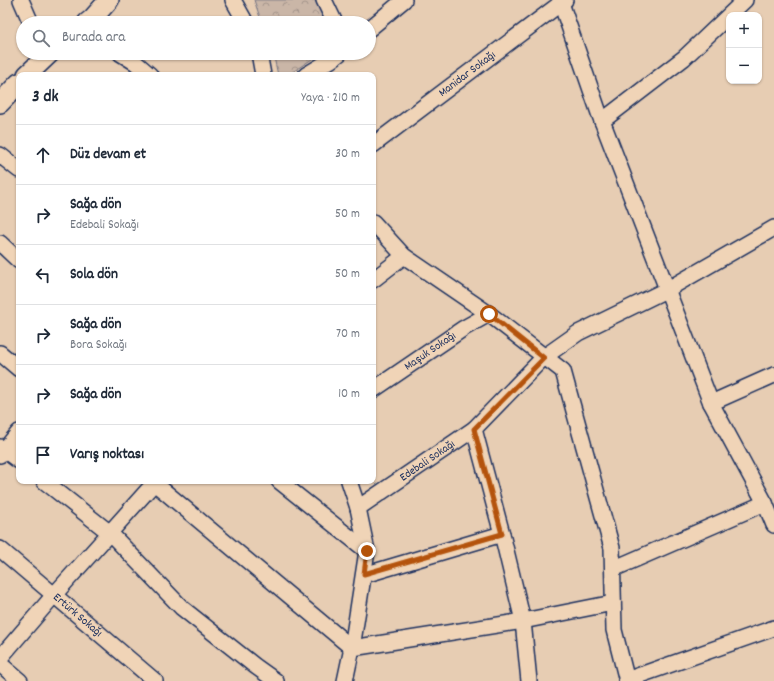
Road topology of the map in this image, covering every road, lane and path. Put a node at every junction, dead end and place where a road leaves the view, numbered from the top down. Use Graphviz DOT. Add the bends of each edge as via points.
graph roads {
  1 [pos="21,0"];
  2 [pos="233,0"];
  3 [pos="324,0"];
  4 [pos="404,0"];
  5 [pos="745,0"];
  6 [pos="106,1"];
  7 [pos="562,1"];
  8 [pos="27,16"];
  9 [pos="94,16"];
  10 [pos="242,16"];
  11 [pos="332,16"];
  12 [pos="376,23"];
  13 [pos="41,60"];
  14 [pos="131,60"];
  15 [pos="260,60"];
  16 [pos="331,60"];
  17 [pos="30,72"];
  18 [pos="146,72"];
  19 [pos="262,72"];
  20 [pos="311,72"];
  21 [pos="16,86"];
  22 [pos="1,101"];
  23 [pos="602,121"];
  24 [pos="376,142"];
  25 [pos="0,155"];
  26 [pos="16,168"];
  27 [pos="376,225"];
  28 [pos="774,228"];
  29 [pos="0,243"];
  30 [pos="404,256"];
  31 [pos="16,258"];
  32 [pos="376,278"];
  33 [pos="668,289"];
  34 [pos="489,314"];
  35 [pos="0,353"];
  36 [pos="544,358"];
  37 [pos="16,366"];
  38 [pos="774,375"];
  39 [pos="376,388"];
  40 [pos="712,403"];
  41 [pos="474,429"];
  42 [pos="16,435"];
  43 [pos="2,451"];
  44 [pos="16,459"];
  45 [pos="48,484"];
  46 [pos="152,484"];
  47 [pos="156,484"];
  48 [pos="283,484"];
  49 [pos="350,484"];
  50 [pos="765,503"];
  51 [pos="358,508"];
  52 [pos="774,525"];
  53 [pos="110,533"];
  54 [pos="502,534"];
  55 [pos="0,549"];
  56 [pos="367,551"];
  57 [pos="612,569"];
  58 [pos="364,574"];
  59 [pos="54,595"];
  60 [pos="613,603"];
  61 [pos="523,621"];
  62 [pos="774,628"];
  63 [pos="352,648"];
  64 [pos="0,658"];
  65 [pos="0,664"];
  66 [pos="20,681"];
  67 [pos="155,681"];
  68 [pos="276,681"];
  69 [pos="345,681"];
  70 [pos="530,681"];
  71 [pos="626,681"];
  1 -- 8 [label="street"];
  2 -- 10 [label="street"];
  3 -- 11 [label="street"];
  4 -- 12 [label="street"];
  5 -- 23 [label="street" via="684,58"];
  6 -- 9 [label="street"];
  7 -- 23 [label="street"];
  7 -- 24 [label="street, Manidar Sokağı"];
  13 -- 17 [label="street"];
  14 -- 18 [label="street"];
  15 -- 19 [label="street"];
  16 -- 20 [label="street"];
  21 -- 22 [label="street"];
  23 -- 33 [label="street"];
  25 -- 26 [label="street"];
  27 -- 30 [label="street"];
  28 -- 33 [label="street, Edebali Sokağı"];
  29 -- 31 [label="street"];
  30 -- 32 [label="street"];
  30 -- 34 [label="street"];
  33 -- 36 [label="street, Edebali Sokağı" via="578,333"];
  33 -- 40 [label="street"];
  34 -- 36 [label="street"];
  34 -- 39 [label="street, Maşuk Sokağı"];
  35 -- 37 [label="street"];
  36 -- 41 [label="street, Edebali Sokağı"];
  36 -- 57 [label="street" via="563,371 612,548"];
  38 -- 40 [label="street"];
  40 -- 50 [label="street"];
  41 -- 51 [label="street, Edebali Sokağı"];
  41 -- 54 [label="street"];
  42 -- 43 [label="street"];
  43 -- 44 [label="street"];
  45 -- 53 [label="street"];
  46 -- 53 [label="street"];
  47 -- 63 [label="street"];
  48 -- 56 [label="street"];
  49 -- 51 [label="street"];
  50 -- 52 [label="street"];
  50 -- 57 [label="street"];
  51 -- 56 [label="street"];
  53 -- 59 [label="street"];
  53 -- 68 [label="street" via="182,608"];
  54 -- 58 [label="street"];
  54 -- 61 [label="street"];
  55 -- 59 [label="street, Ertürk Sokağı"];
  56 -- 58 [label="street"];
  57 -- 60 [label="street"];
  58 -- 63 [label="street"];
  59 -- 64 [label="street"];
  59 -- 67 [label="street, Ertürk Sokağı"];
  60 -- 61 [label="street"];
  60 -- 71 [label="street" via="614,630"];
  61 -- 63 [label="street"];
  61 -- 70 [label="street"];
  62 -- 71 [label="street"];
  63 -- 69 [label="street"];
  65 -- 66 [label="street"];
}
